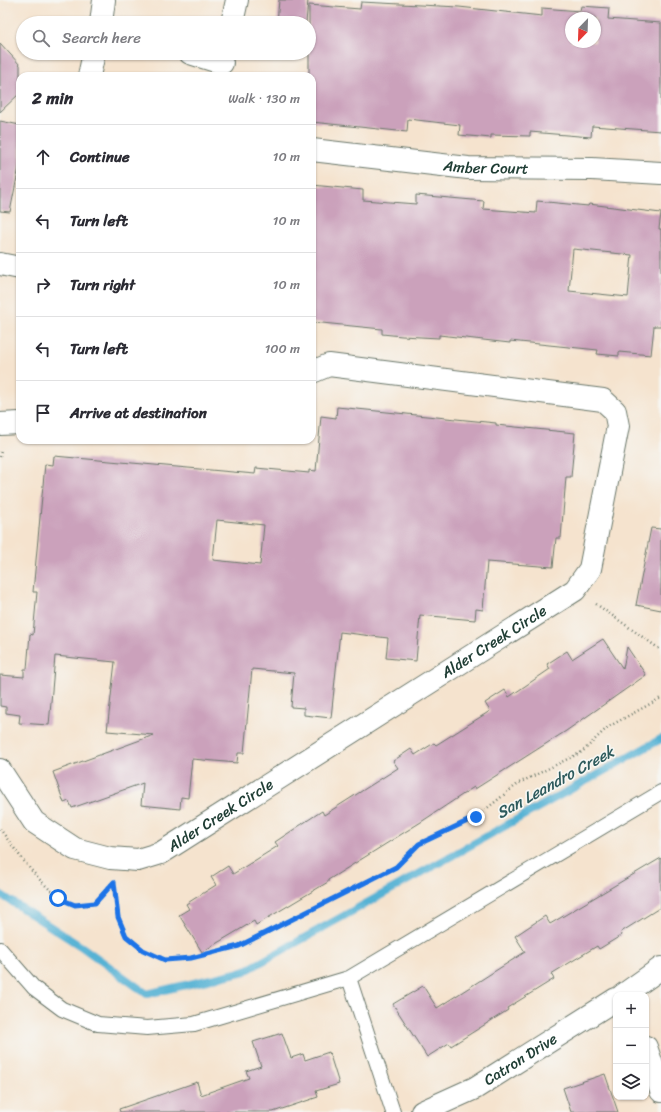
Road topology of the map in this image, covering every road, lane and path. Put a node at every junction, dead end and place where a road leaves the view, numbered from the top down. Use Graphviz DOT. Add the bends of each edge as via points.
graph roads {
  1 [pos="104,0"];
  2 [pos="237,0"];
  3 [pos="102,16"];
  4 [pos="234,16"];
  5 [pos="92,60"];
  6 [pos="211,60"];
  7 [pos="223,64"];
  8 [pos="90,72"];
  9 [pos="316,150"];
  10 [pos="661,173"];
  11 [pos="0,264"];
  12 [pos="16,267"];
  13 [pos="316,370"];
  14 [pos="1,450"];
  15 [pos="0,457"];
  16 [pos="575,590"];
  17 [pos="661,650"];
  18 [pos="661,698"];
  19 [pos="0,770"];
  20 [pos="661,792"];
  21 [pos="0,829"];
  22 [pos="0,949"];
  23 [pos="661,968"];
  24 [pos="349,978"];
  25 [pos="628,992"];
  26 [pos="613,1002"];
  27 [pos="649,1056"];
  28 [pos="661,1091"];
  29 [pos="393,1112"];
  30 [pos="422,1112"];
  1 -- 3 [label="street"];
  2 -- 4 [label="street"];
  5 -- 8 [label="street"];
  6 -- 7 [label="street"];
  9 -- 10 [label="street, Amber Court" via="468,168 592,168"];
  11 -- 12 [label="street"];
  13 -- 16 [label="street, Alder Creek Circle" via="329,364 603,400 615,411 618,426 590,569"];
  14 -- 15 [label="path"];
  16 -- 17 [label="path"];
  16 -- 19 [label="street, Alder Creek Circle" via="161,853 138,860 110,858 75,849 34,822"];
  18 -- 21 [label="path" via="608,727 582,752 519,783 476,817 419,844 396,867 239,946 191,958 165,960 143,950 126,936 118,917 114,882 95,903 75,905 58,898 22,860"];
  20 -- 24 [label="lane"];
  22 -- 24 [label="lane" via="34,988 62,1009 105,1025 147,1028 194,1024"];
  23 -- 25 [label="street, Catron Drive"];
  24 -- 29 [label="lane"];
  26 -- 30 [label="street, Catron Drive" via="476,1088"];
  27 -- 28 [label="street"];
}
